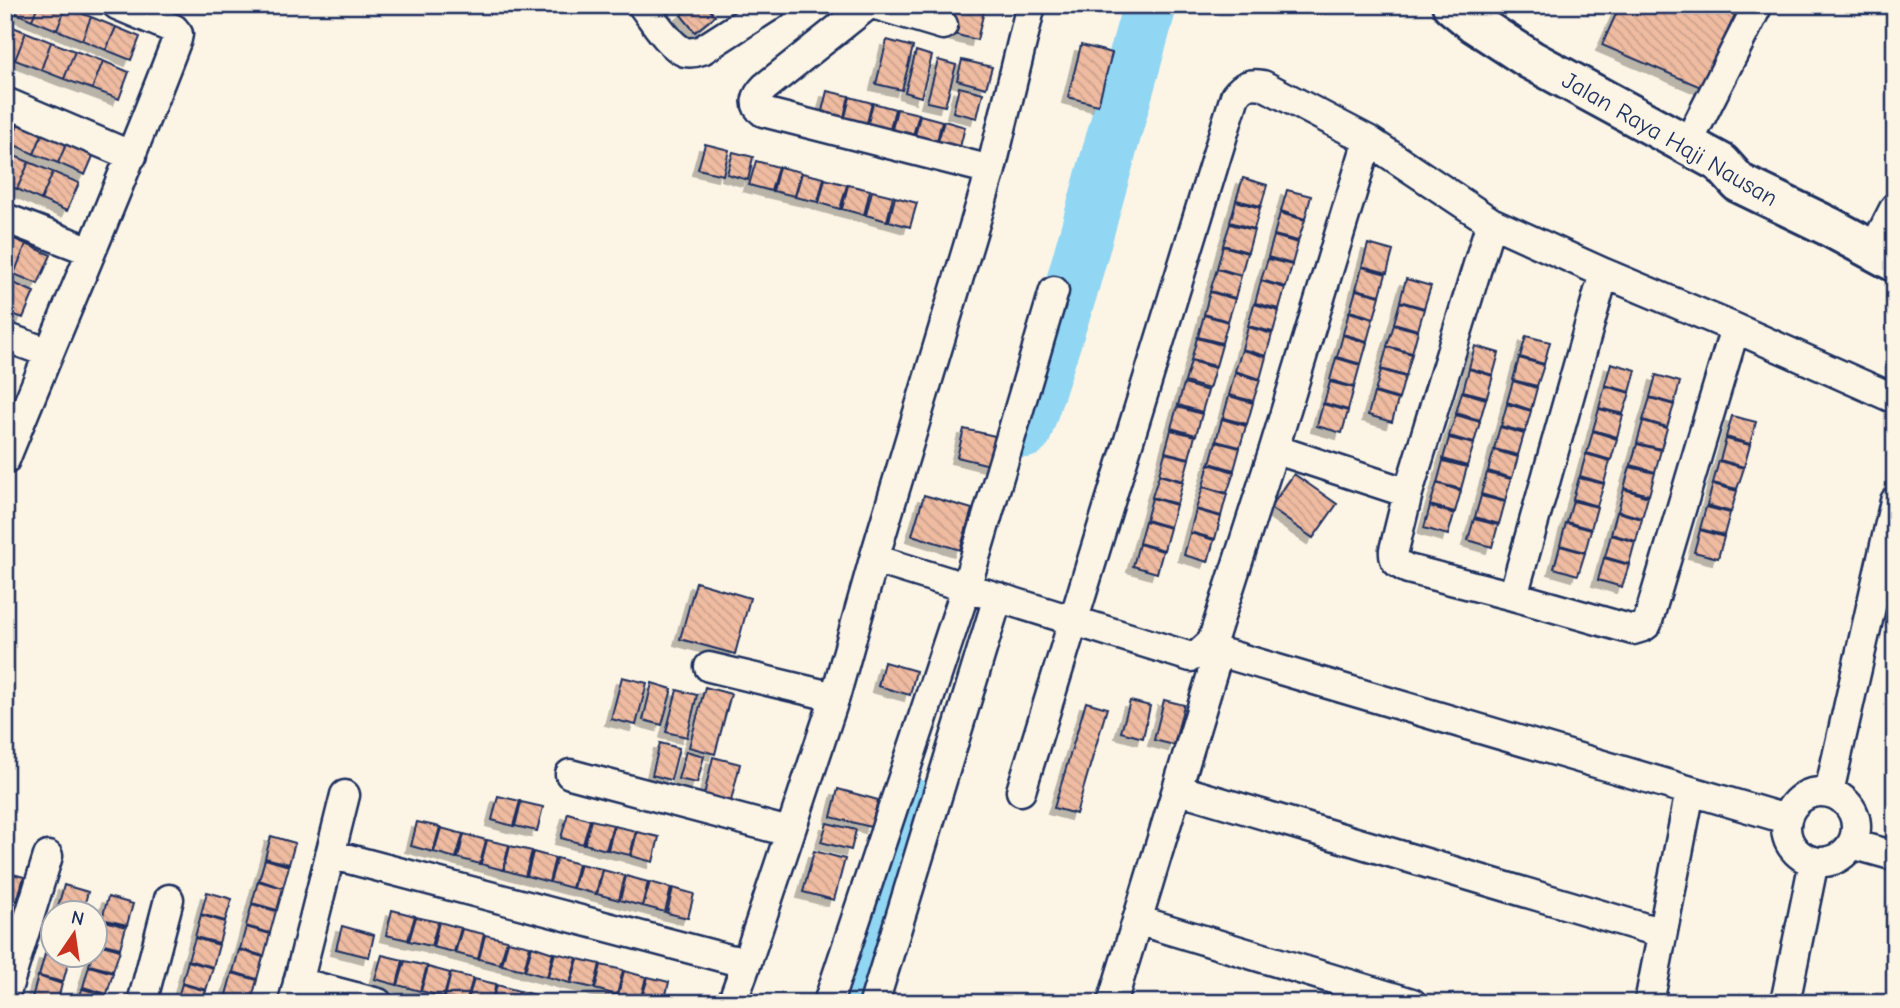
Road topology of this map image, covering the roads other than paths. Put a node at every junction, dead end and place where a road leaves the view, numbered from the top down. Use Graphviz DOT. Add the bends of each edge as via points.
graph roads {
  1 [pos="117,5"];
  2 [pos="642,5"];
  3 [pos="772,5"];
  4 [pos="868,5"];
  5 [pos="876,5"];
  6 [pos="1031,5"];
  7 [pos="1758,5"];
  8 [pos="1470,11"];
  9 [pos="943,25"];
  10 [pos="5,102"];
  11 [pos="1368,140"];
  12 [pos="1687,145"];
  13 [pos="132,156"];
  14 [pos="991,170"];
  15 [pos="1895,207"];
  16 [pos="5,218"];
  17 [pos="1491,222"];
  18 [pos="90,251"];
  19 [pos="1884,256"];
  20 [pos="1604,273"];
  21 [pos="1055,291"];
  22 [pos="1735,328"];
  23 [pos="5,337"];
  24 [pos="48,353"];
  25 [pos="1895,399"];
  26 [pos="1274,449"];
  27 [pos="5,460"];
  28 [pos="1408,493"];
  29 [pos="1895,500"];
  30 [pos="874,559"];
  31 [pos="966,588"];
  32 [pos="1513,596"];
  33 [pos="998,597"];
  34 [pos="1075,621"];
  35 [pos="1212,650"];
  36 [pos="709,667"];
  37 [pos="835,697"];
  38 [pos="570,774"];
  39 [pos="1177,789"];
  40 [pos="1021,791"];
  41 [pos="1690,791"];
  42 [pos="1829,792"];
  43 [pos="345,795"];
  44 [pos="1786,819"];
  45 [pos="789,832"];
  46 [pos="1852,844"];
  47 [pos="330,854"];
  48 [pos="48,856"];
  49 [pos="1895,856"];
  50 [pos="1814,861"];
  51 [pos="169,898"];
  52 [pos="17,918"];
  53 [pos="1137,920"];
  54 [pos="1662,933"];
  55 [pos="747,962"];
  56 [pos="295,992"];
  57 [pos="5,996"];
  58 [pos="142,1003"];
  59 [pos="378,1003"];
  60 [pos="732,1003"];
  61 [pos="828,1003"];
  62 [pos="874,1003"];
  63 [pos="1112,1003"];
  64 [pos="1412,1003"];
  65 [pos="1648,1003"];
  66 [pos="1785,1003"];
  1 -- 13 [label="street" via="178,34"];
  2 -- 3 [label="street" via="676,47 694,52"];
  4 -- 14 [label="street" via="765,87 756,97 758,109"];
  5 -- 9 [label="street"];
  6 -- 14 [label="street"];
  7 -- 12 [label="street"];
  8 -- 12 [label="street, Jalan Raya Haji Nausan" via="1531,60"];
  10 -- 13 [label="street"];
  11 -- 17 [label="street"];
  11 -- 26 [label="street"];
  11 -- 34 [label="street" via="1263,85 1247,85 1235,96"];
  12 -- 19 [label="street, Jalan Raya Haji Nausan" via="1721,163 1739,183"];
  13 -- 18 [label="street"];
  14 -- 30 [label="street"];
  15 -- 19 [label="street"];
  16 -- 18 [label="street"];
  17 -- 20 [label="street"];
  17 -- 28 [label="street"];
  18 -- 24 [label="street"];
  20 -- 22 [label="street"];
  20 -- 32 [label="street"];
  21 -- 31 [label="street"];
  22 -- 25 [label="street"];
  22 -- 32 [label="street" via="1647,624 1633,630"];
  23 -- 24 [label="street"];
  24 -- 27 [label="street"];
  26 -- 28 [label="street"];
  26 -- 35 [label="street"];
  28 -- 32 [label="street" via="1394,550 1398,564"];
  29 -- 42 [label="street"];
  30 -- 31 [label="street"];
  30 -- 37 [label="street"];
  31 -- 33 [label="street"];
  31 -- 61 [label="street"];
  33 -- 34 [label="street"];
  33 -- 62 [label="street"];
  34 -- 35 [label="street" via="1191,657"];
  34 -- 40 [label="street"];
  35 -- 39 [label="street"];
  35 -- 41 [label="street"];
  36 -- 37 [label="street"];
  37 -- 45 [label="street"];
  38 -- 45 [label="street"];
  39 -- 53 [label="street"];
  39 -- 54 [label="street"];
  41 -- 44 [label="street"];
  41 -- 54 [label="street"];
  42 -- 44 [label="street" via="1797,800"];
  42 -- 46 [label="street" via="1854,812"];
  43 -- 47 [label="street"];
  44 -- 50 [label="street" via="1795,850"];
  45 -- 55 [label="street"];
  46 -- 49 [label="street"];
  46 -- 50 [label="street" via="1836,859"];
  47 -- 55 [label="street"];
  47 -- 56 [label="street"];
  48 -- 52 [label="street"];
  50 -- 66 [label="street"];
  51 -- 58 [label="street"];
  52 -- 57 [label="street"];
  53 -- 63 [label="street"];
  53 -- 64 [label="street"];
  54 -- 65 [label="street"];
  55 -- 60 [label="street"];
  56 -- 59 [label="street"];
}
